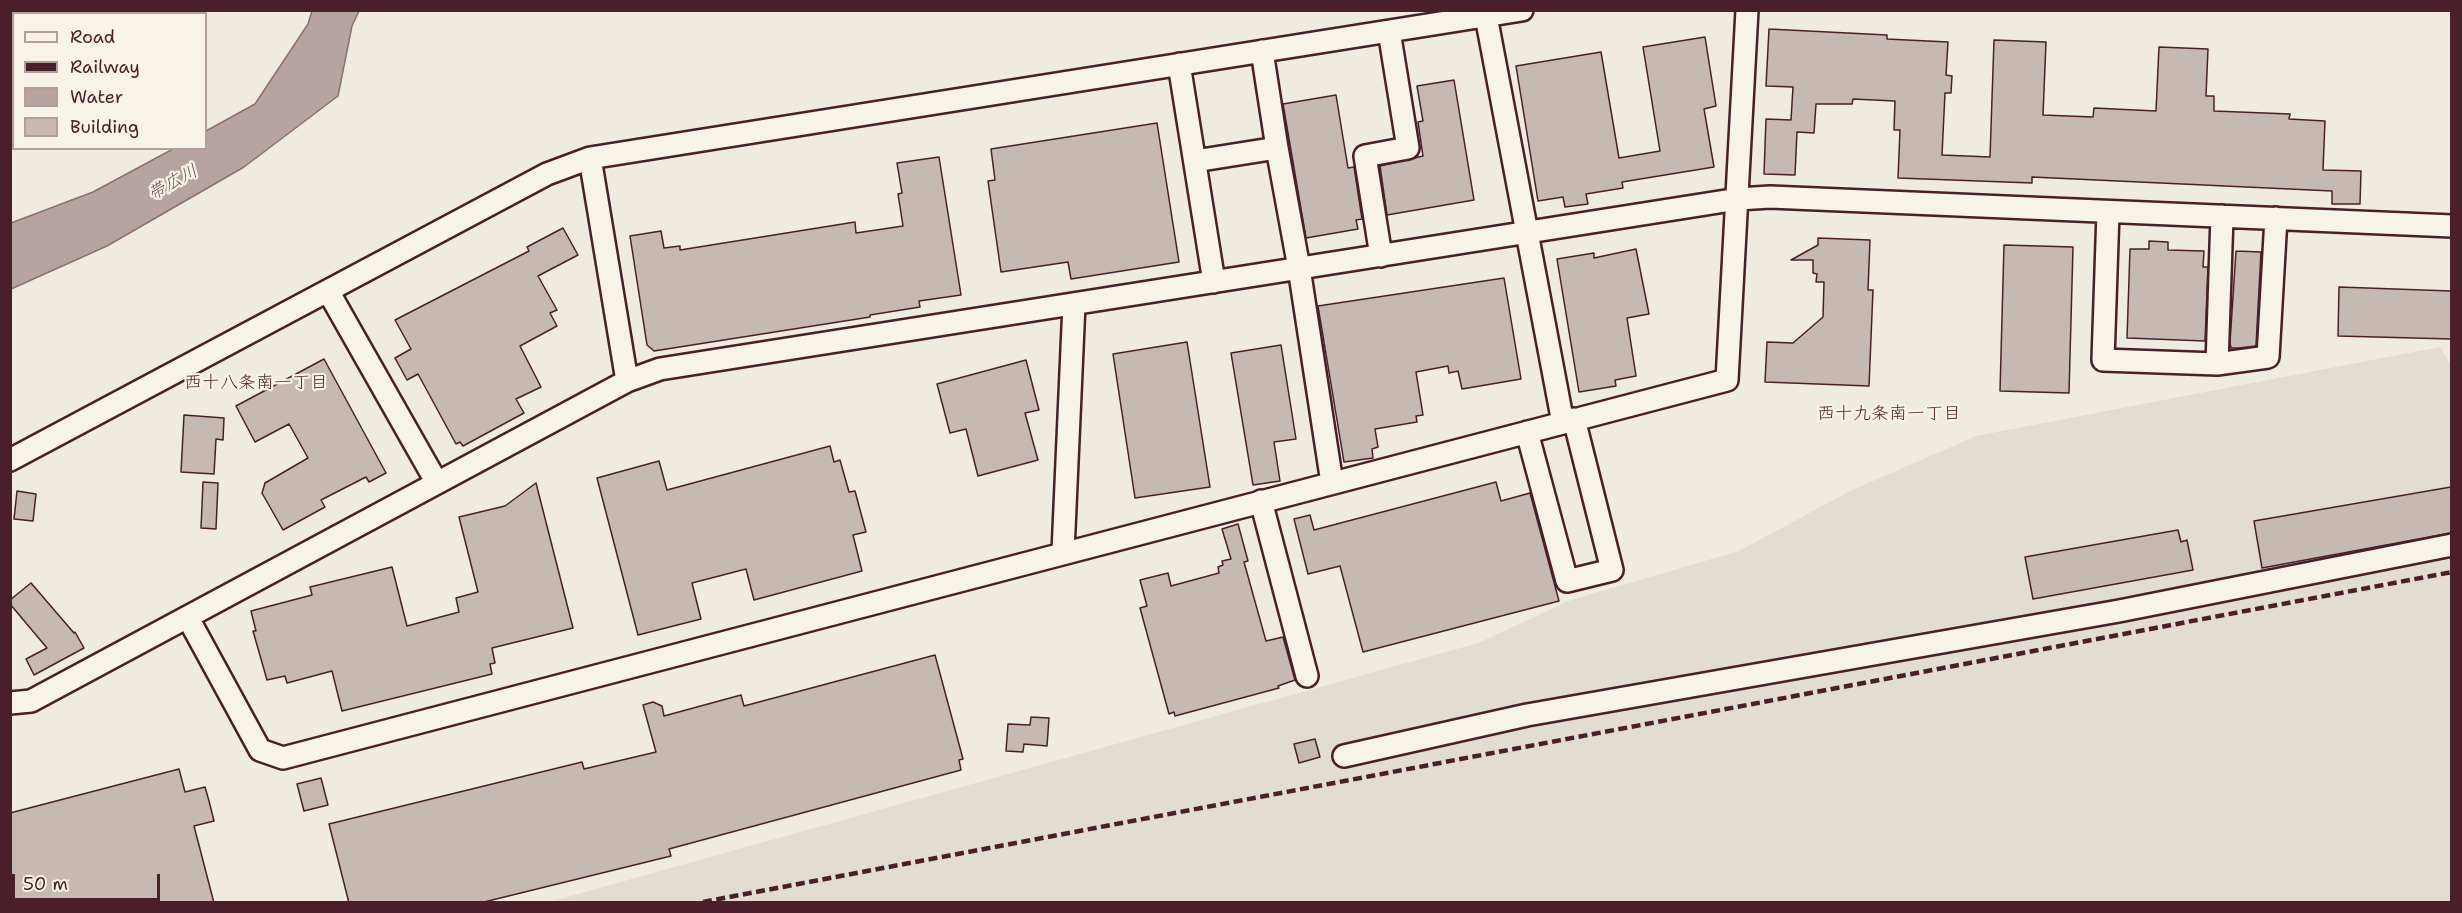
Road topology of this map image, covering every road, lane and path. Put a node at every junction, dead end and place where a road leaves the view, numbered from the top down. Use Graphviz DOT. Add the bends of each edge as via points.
graph roads {
  1 [pos="1522,10"];
  2 [pos="1747,10"];
  3 [pos="1486,16"];
  4 [pos="1389,32"];
  5 [pos="1262,51"];
  6 [pos="1179,64"];
  7 [pos="1276,147"];
  8 [pos="590,158"];
  9 [pos="1195,161"];
  10 [pos="1738,199"];
  11 [pos="2108,212"];
  12 [pos="2222,216"];
  13 [pos="2276,218"];
  14 [pos="2451,226"];
  15 [pos="1527,233"];
  16 [pos="1382,256"];
  17 [pos="1299,268"];
  18 [pos="1214,282"];
  19 [pos="328,291"];
  20 [pos="1074,304"];
  21 [pos="2217,364"];
  22 [pos="627,381"];
  23 [pos="1568,421"];
  24 [pos="1527,432"];
  25 [pos="10,460"];
  26 [pos="437,483"];
  27 [pos="1332,483"];
  28 [pos="1261,501"];
  29 [pos="2451,545"];
  30 [pos="1063,552"];
  31 [pos="188,618"];
  32 [pos="1306,676"];
  33 [pos="10,703"];
  34 [pos="1344,756"];
  1 -- 3 [label="street"];
  2 -- 10 [label="street"];
  3 -- 4 [label="street"];
  3 -- 15 [label="street"];
  4 -- 5 [label="street"];
  4 -- 16 [label="street" via="1408,148 1365,156"];
  5 -- 6 [label="street"];
  5 -- 7 [label="street"];
  6 -- 8 [label="street"];
  6 -- 9 [label="street"];
  7 -- 9 [label="street"];
  7 -- 17 [label="street"];
  8 -- 19 [label="street" via="547,174"];
  8 -- 22 [label="street"];
  9 -- 18 [label="street"];
  10 -- 11 [label="street" via="1770,197"];
  10 -- 15 [label="street"];
  10 -- 23 [label="street" via="1727,380"];
  11 -- 12 [label="street"];
  11 -- 21 [label="street" via="2103,360"];
  12 -- 13 [label="street"];
  12 -- 21 [label="street"];
  13 -- 14 [label="street"];
  13 -- 21 [label="street" via="2268,357"];
  15 -- 16 [label="street"];
  15 -- 23 [label="street"];
  16 -- 17 [label="street"];
  17 -- 18 [label="street"];
  17 -- 27 [label="street"];
  18 -- 20 [label="street"];
  19 -- 25 [label="street"];
  19 -- 26 [label="street"];
  20 -- 22 [label="street" via="660,369"];
  20 -- 30 [label="street"];
  22 -- 26 [label="street"];
  23 -- 24 [label="street"];
  23 -- 24 [label="street" via="1612,570 1567,581"];
  24 -- 27 [label="street"];
  26 -- 31 [label="street"];
  27 -- 28 [label="street"];
  28 -- 30 [label="street"];
  28 -- 32 [label="street"];
  29 -- 34 [label="street" via="2119,611 1527,715"];
  30 -- 31 [label="street" via="283,758 260,750"];
  31 -- 33 [label="street" via="31,701"];
}
